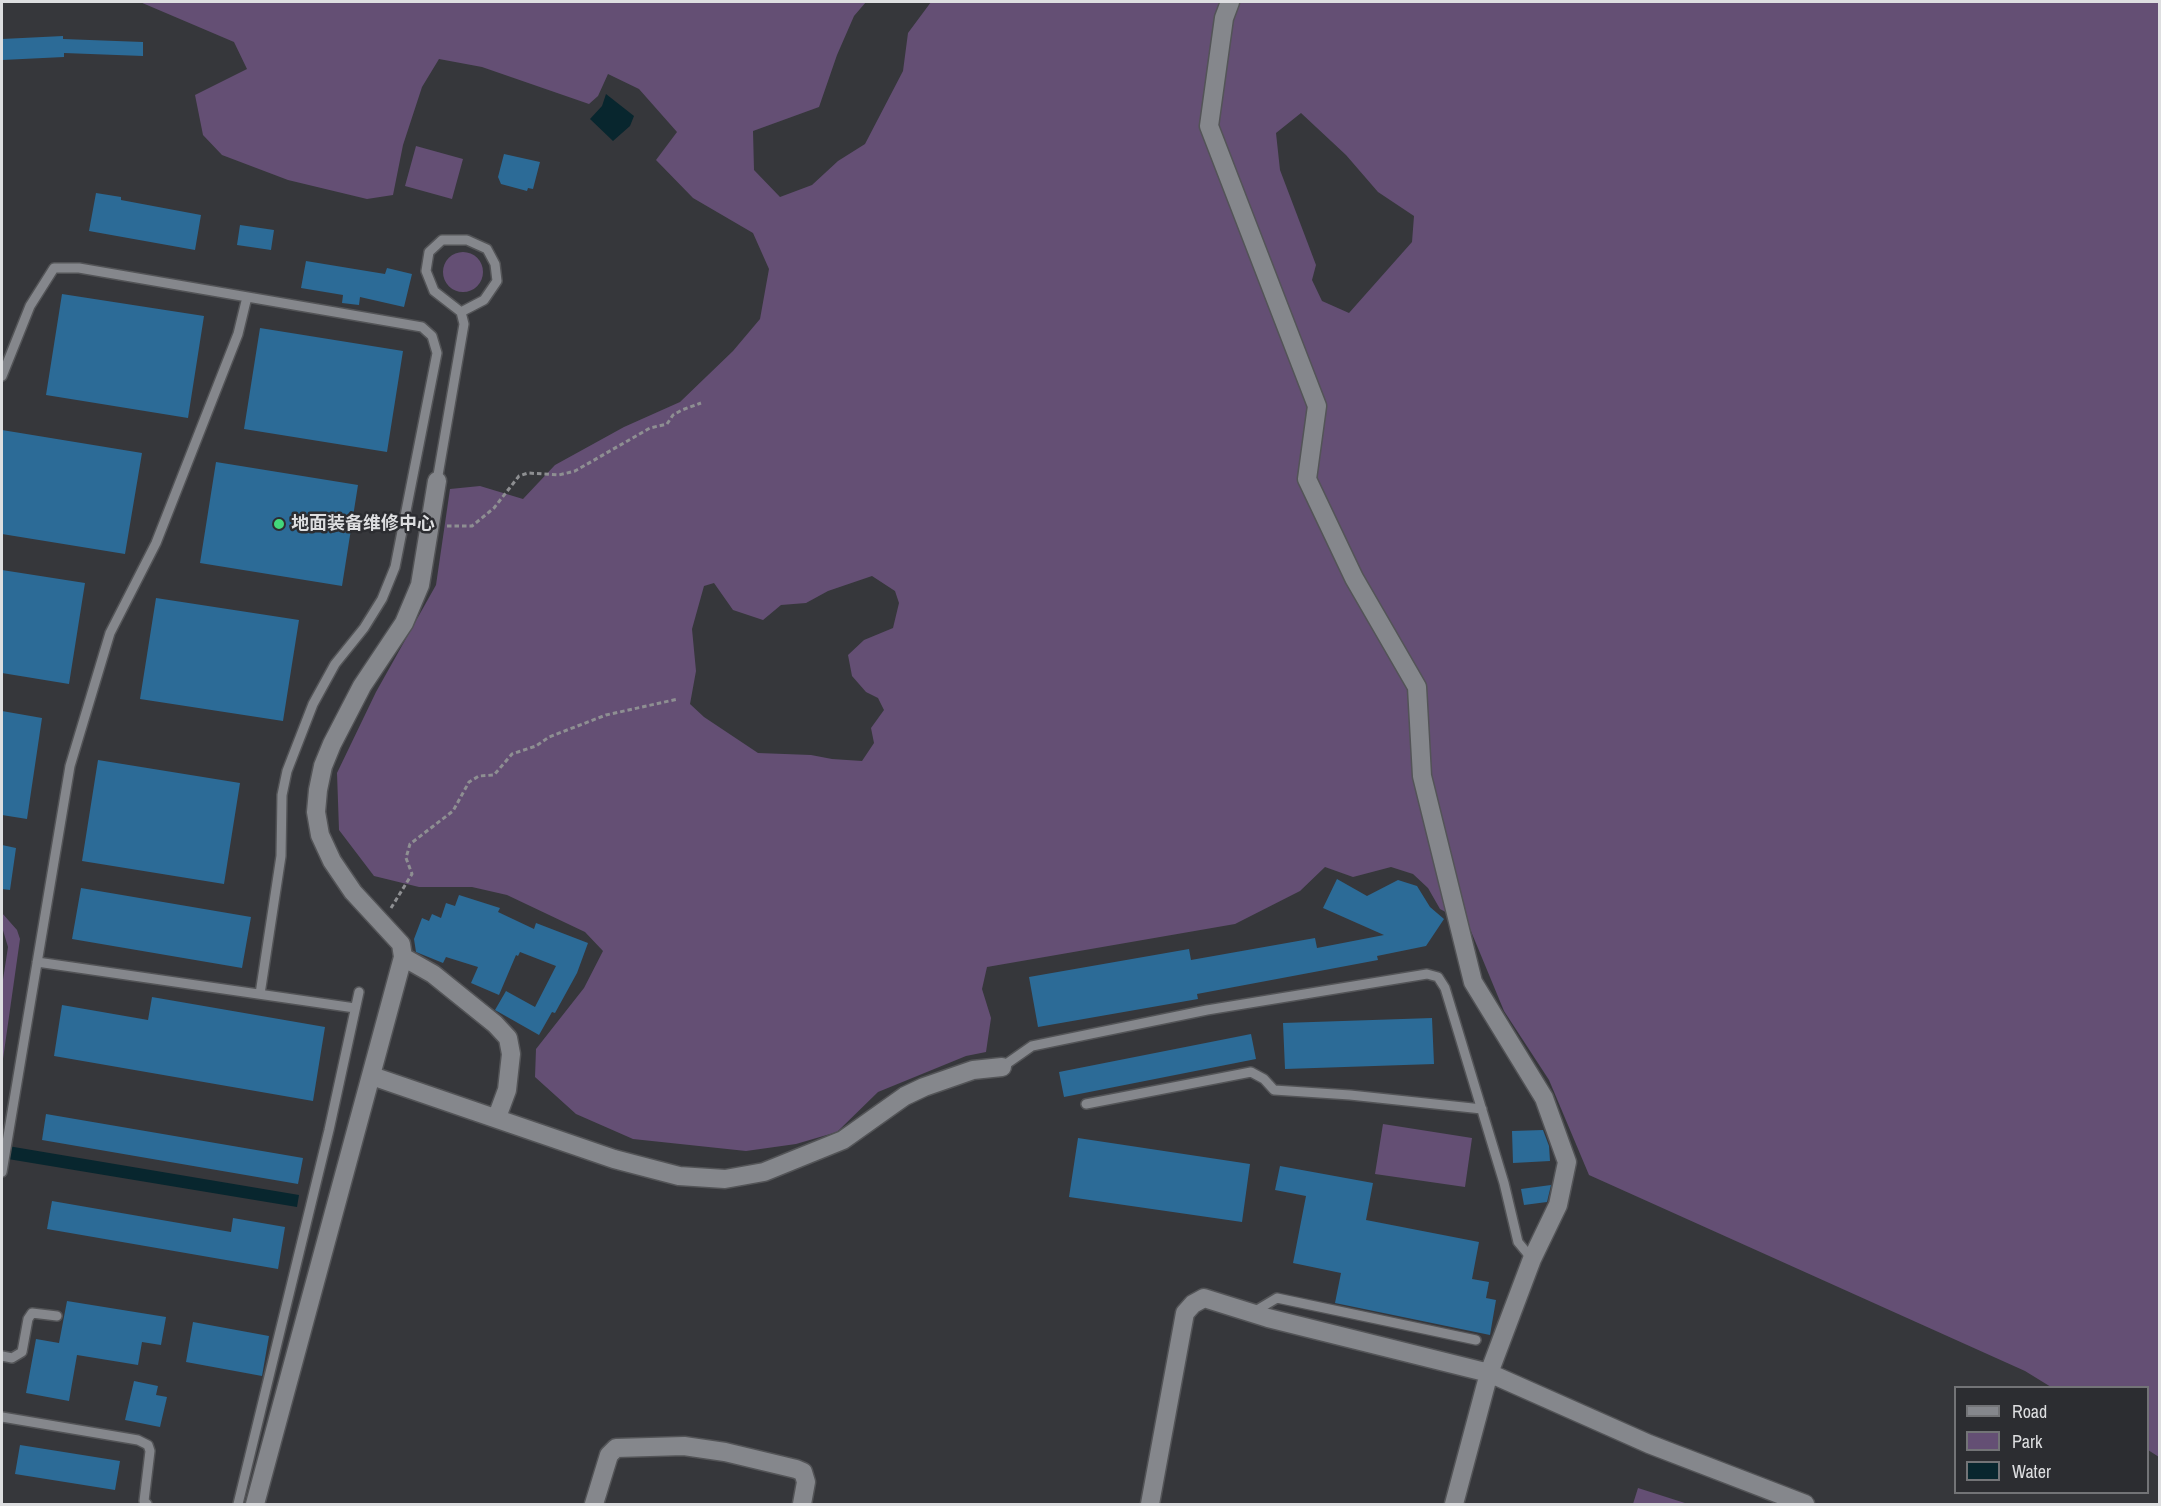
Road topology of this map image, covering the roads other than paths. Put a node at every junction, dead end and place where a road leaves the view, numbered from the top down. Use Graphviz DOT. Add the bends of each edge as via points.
graph roads {
  1 [pos="1230,2"];
  2 [pos="247,297"];
  3 [pos="461,312"];
  4 [pos="2,376"];
  5 [pos="437,481"];
  6 [pos="403,957"];
  7 [pos="37,962"];
  8 [pos="359,992"];
  9 [pos="260,994"];
  10 [pos="356,1008"];
  11 [pos="1002,1067"];
  12 [pos="372,1076"];
  13 [pos="1086,1104"];
  14 [pos="1482,1109"];
  15 [pos="497,1117"];
  16 [pos="2,1172"];
  17 [pos="1532,1259"];
  18 [pos="1252,1313"];
  19 [pos="57,1316"];
  20 [pos="1476,1340"];
  21 [pos="2,1356"];
  22 [pos="1489,1373"];
  23 [pos="2,1417"];
  24 [pos="147,1504"];
  25 [pos="238,1504"];
  26 [pos="255,1504"];
  27 [pos="594,1504"];
  28 [pos="802,1504"];
  29 [pos="1150,1504"];
  30 [pos="1454,1504"];
  31 [pos="1805,1504"];
  1 -- 17 [label="street" via="1224,18 1209,126 1317,406 1307,479 1354,578 1417,687 1422,776 1473,982 1544,1098 1567,1162 1558,1205"];
  2 -- 4 [label="lane" via="79,268 54,268 30,306"];
  2 -- 7 [label="lane" via="238,334 156,543 110,633 70,766"];
  2 -- 9 [label="lane" via="422,327 432,336 437,353 395,567 382,600 335,664 313,704 287,771 282,795 281,856"];
  3 -- 3 [label="lane" via="434,291 426,271 429,252 442,240 467,240 488,249 495,264 497,282 484,300"];
  3 -- 5 [label="lane" via="464,324"];
  5 -- 6 [label="street" via="420,585 386,651 357,696 323,766 316,812 320,835 332,861 353,892 401,944"];
  6 -- 12 [label="street"];
  6 -- 15 [label="street" via="433,974 508,1038 511,1054 507,1090"];
  7 -- 9 [label="lane"];
  7 -- 16 [label="lane"];
  8 -- 10 [label="lane"];
  9 -- 10 [label="lane"];
  10 -- 25 [label="lane"];
  11 -- 14 [label="lane" via="1032,1046 1253,1001 1427,974 1438,977 1445,988"];
  11 -- 15 [label="street" via="973,1070 924,1087 843,1140 764,1172 725,1179 680,1176 614,1159"];
  12 -- 15 [label="street"];
  12 -- 26 [label="street"];
  13 -- 14 [label="lane" via="1251,1071 1274,1090"];
  14 -- 17 [label="lane" via="1518,1242"];
  17 -- 22 [label="street"];
  18 -- 20 [label="lane" via="1277,1298"];
  18 -- 22 [label="street"];
  18 -- 29 [label="street" via="1204,1298 1185,1313"];
  19 -- 21 [label="lane" via="32,1313 22,1352 12,1358"];
  22 -- 30 [label="street"];
  22 -- 31 [label="street" via="1649,1444"];
  23 -- 24 [label="lane" via="138,1440 148,1445 144,1502"];
  27 -- 28 [label="street" via="609,1455 616,1448 684,1446 804,1472"];
}
